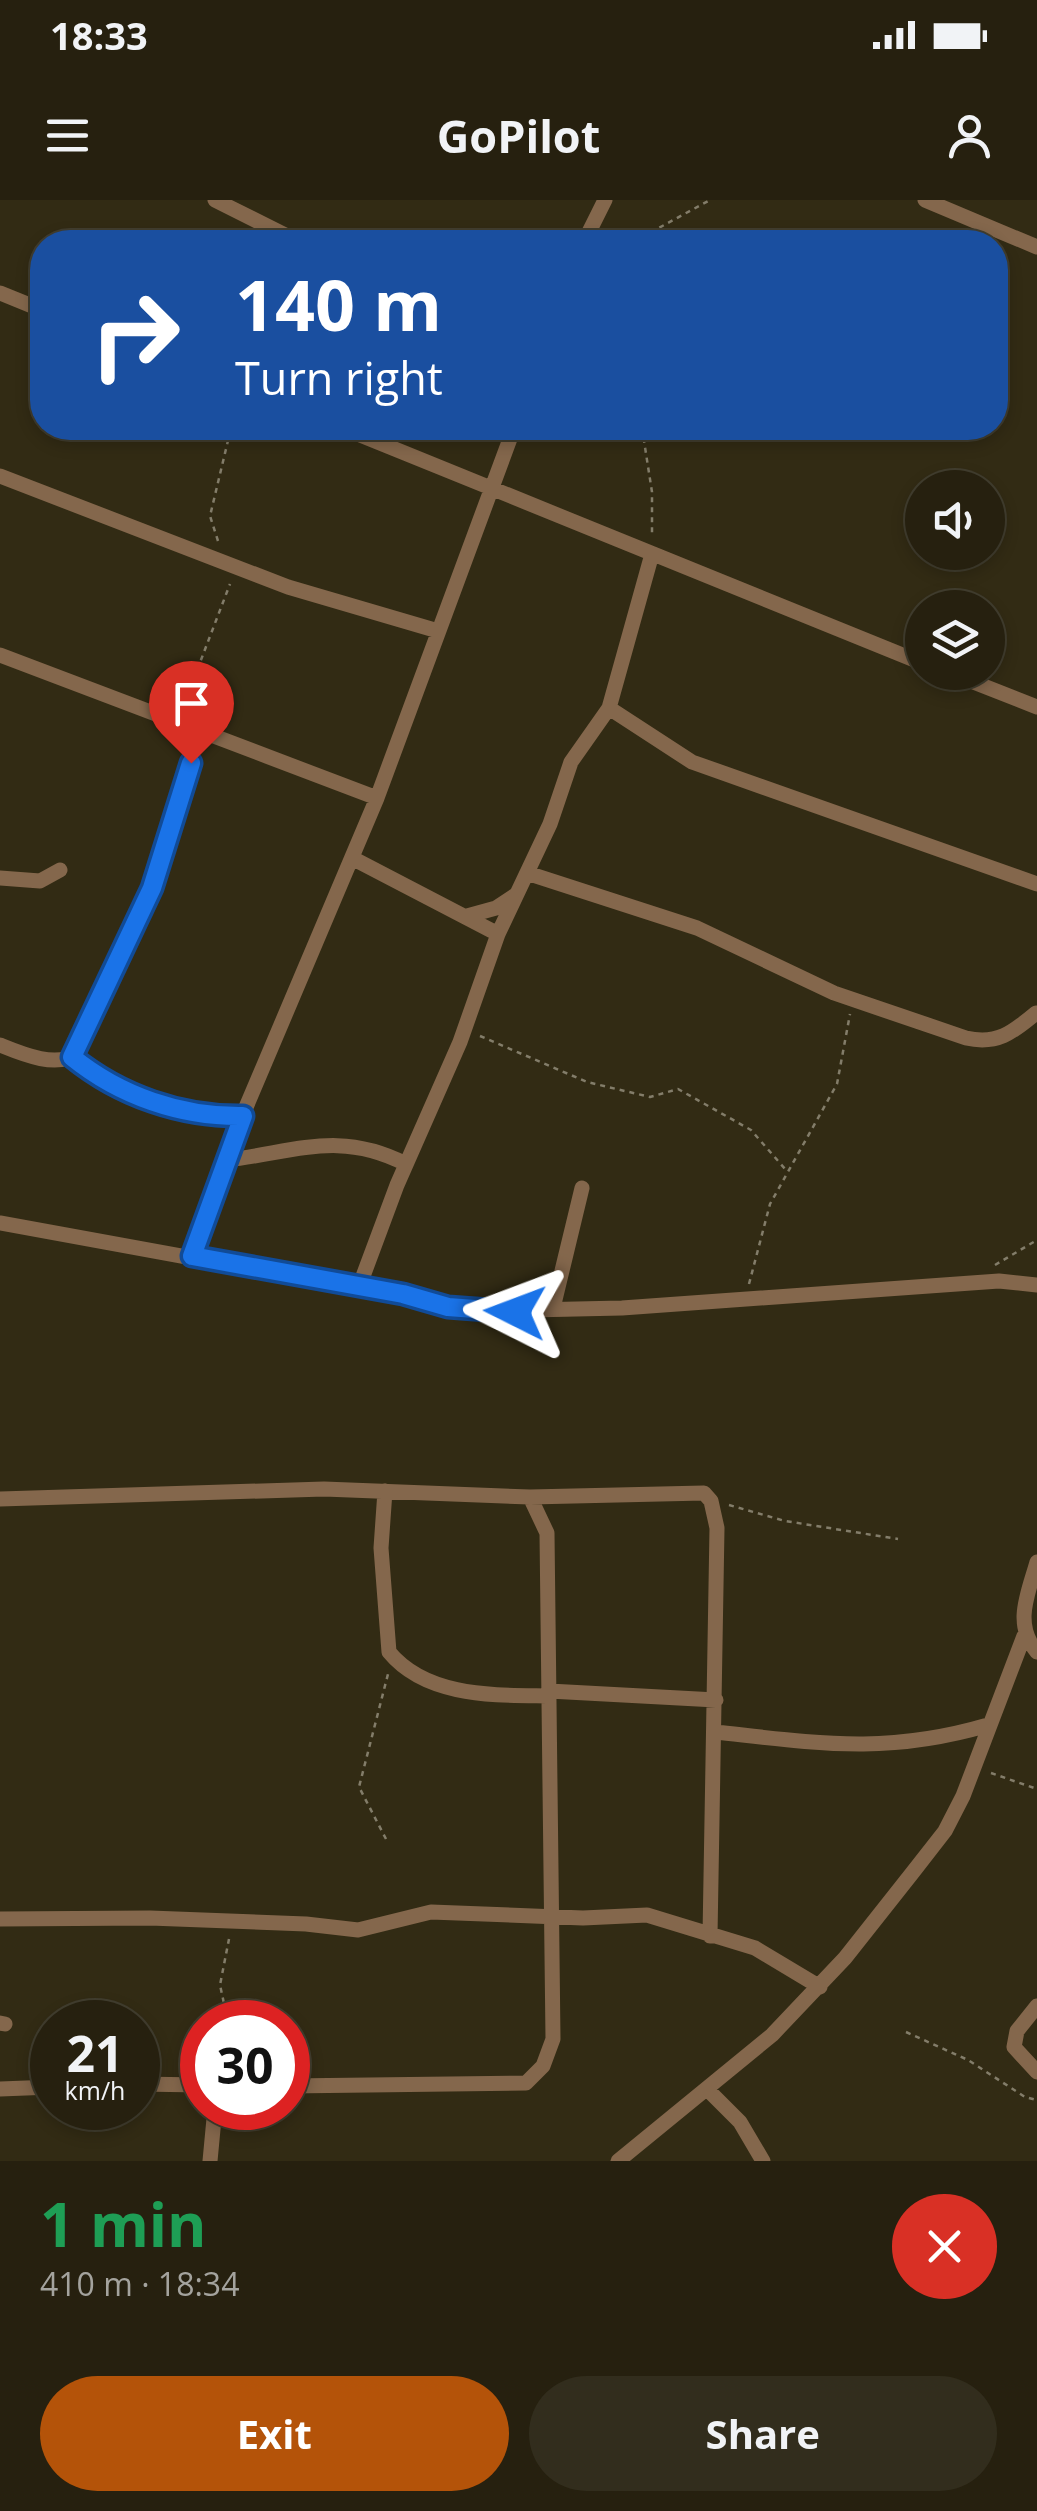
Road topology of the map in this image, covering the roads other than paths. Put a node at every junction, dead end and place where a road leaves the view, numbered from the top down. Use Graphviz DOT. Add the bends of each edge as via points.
graph roads {
  1 [pos="215,200"];
  2 [pos="605,200"];
  3 [pos="925,200"];
  4 [pos="276,230"];
  5 [pos="590,230"];
  6 [pos="996,230"];
  7 [pos="1008,235"];
  8 [pos="1037,247"];
  9 [pos="0,293"];
  10 [pos="30,305"];
  11 [pos="373,440"];
  12 [pos="510,440"];
  13 [pos="0,476"];
  14 [pos="493,486"];
  15 [pos="652,554"];
  16 [pos="438,632"];
  17 [pos="0,655"];
  18 [pos="905,656"];
  19 [pos="994,690"];
  20 [pos="1037,707"];
  21 [pos="609,708"];
  22 [pos="196,730"];
  23 [pos="377,798"];
  24 [pos="352,858"];
  25 [pos="60,870"];
  26 [pos="527,874"];
  27 [pos="0,878"];
  28 [pos="1037,884"];
  29 [pos="517,894"];
  30 [pos="466,916"];
  31 [pos="498,934"];
  32 [pos="1036,1011"];
  33 [pos="0,1046"];
  34 [pos="72,1057"];
  35 [pos="243,1116"];
  36 [pos="227,1160"];
  37 [pos="406,1164"];
  38 [pos="582,1188"];
  39 [pos="0,1222"];
  40 [pos="192,1256"];
  41 [pos="1037,1284"];
  42 [pos="359,1288"];
  43 [pos="553,1308"];
  44 [pos="385,1491"];
  45 [pos="530,1497"];
  46 [pos="0,1499"];
  47 [pos="1037,1562"];
  48 [pos="1024,1636"];
  49 [pos="1037,1652"];
  50 [pos="549,1694"];
  51 [pos="716,1700"];
  52 [pos="988,1725"];
  53 [pos="715,1732"];
  54 [pos="551,1914"];
  55 [pos="0,1919"];
  56 [pos="710,1936"];
  57 [pos="820,1987"];
  58 [pos="1037,2006"];
  59 [pos="1037,2072"];
  60 [pos="310,2086"];
  61 [pos="30,2088"];
  62 [pos="707,2089"];
  63 [pos="0,2090"];
  64 [pos="214,2130"];
  65 [pos="210,2161"];
  66 [pos="618,2161"];
  67 [pos="763,2161"];
  1 -- 4 [label="street"];
  2 -- 5 [label="street"];
  3 -- 6 [label="street"];
  7 -- 8 [label="street"];
  9 -- 10 [label="street"];
  11 -- 14 [label="street"];
  12 -- 14 [label="street"];
  13 -- 16 [label="street" via="234,566"];
  14 -- 15 [label="street"];
  14 -- 16 [label="street"];
  15 -- 18 [label="street"];
  15 -- 21 [label="street"];
  16 -- 23 [label="street"];
  17 -- 22 [label="street"];
  19 -- 20 [label="street"];
  21 -- 26 [label="street" via="571,762"];
  21 -- 28 [label="street" via="692,762"];
  22 -- 23 [label="street"];
  22 -- 34 [label="street" via="152,888"];
  23 -- 24 [label="street"];
  24 -- 30 [label="street"];
  24 -- 35 [label="street"];
  25 -- 27 [label="street" via="40,880"];
  26 -- 29 [label="street"];
  26 -- 32 [label="street" via="696,928 855,1000 984,1042 1002,1039"];
  29 -- 30 [label="street"];
  29 -- 31 [label="street"];
  30 -- 31 [label="street"];
  31 -- 37 [label="street"];
  33 -- 34 [label="street" via="49,1059"];
  34 -- 35 [label="street" via="110,1084 180,1111"];
  35 -- 36 [label="street"];
  36 -- 37 [label="street" via="351,1143"];
  36 -- 40 [label="street"];
  37 -- 42 [label="street"];
  38 -- 43 [label="street"];
  39 -- 40 [label="street"];
  40 -- 42 [label="street"];
  41 -- 43 [label="street"];
  42 -- 43 [label="street" via="482,1311"];
  44 -- 45 [label="street"];
  44 -- 46 [label="street"];
  44 -- 50 [label="street" via="389,1652 397,1662 472,1694"];
  45 -- 50 [label="street" via="547,1533"];
  45 -- 51 [label="street" via="692,1492 709,1499 717,1528"];
  47 -- 48 [label="street"];
  48 -- 49 [label="street"];
  48 -- 52 [label="street"];
  50 -- 51 [label="street"];
  50 -- 54 [label="street"];
  51 -- 53 [label="street"];
  52 -- 53 [label="street" via="932,1742 871,1746"];
  52 -- 57 [label="street" via="945,1831"];
  53 -- 56 [label="street"];
  54 -- 55 [label="street" via="431,1912 358,1930 150,1918"];
  54 -- 56 [label="street" via="647,1915"];
  54 -- 60 [label="street" via="553,2039 535,2078"];
  56 -- 57 [label="street" via="755,1948"];
  57 -- 62 [label="street"];
  58 -- 59 [label="street" via="1014,2038 1014,2047"];
  61 -- 63 [label="street"];
  62 -- 66 [label="street"];
  62 -- 67 [label="street" via="740,2122"];
  64 -- 65 [label="street"];
}
